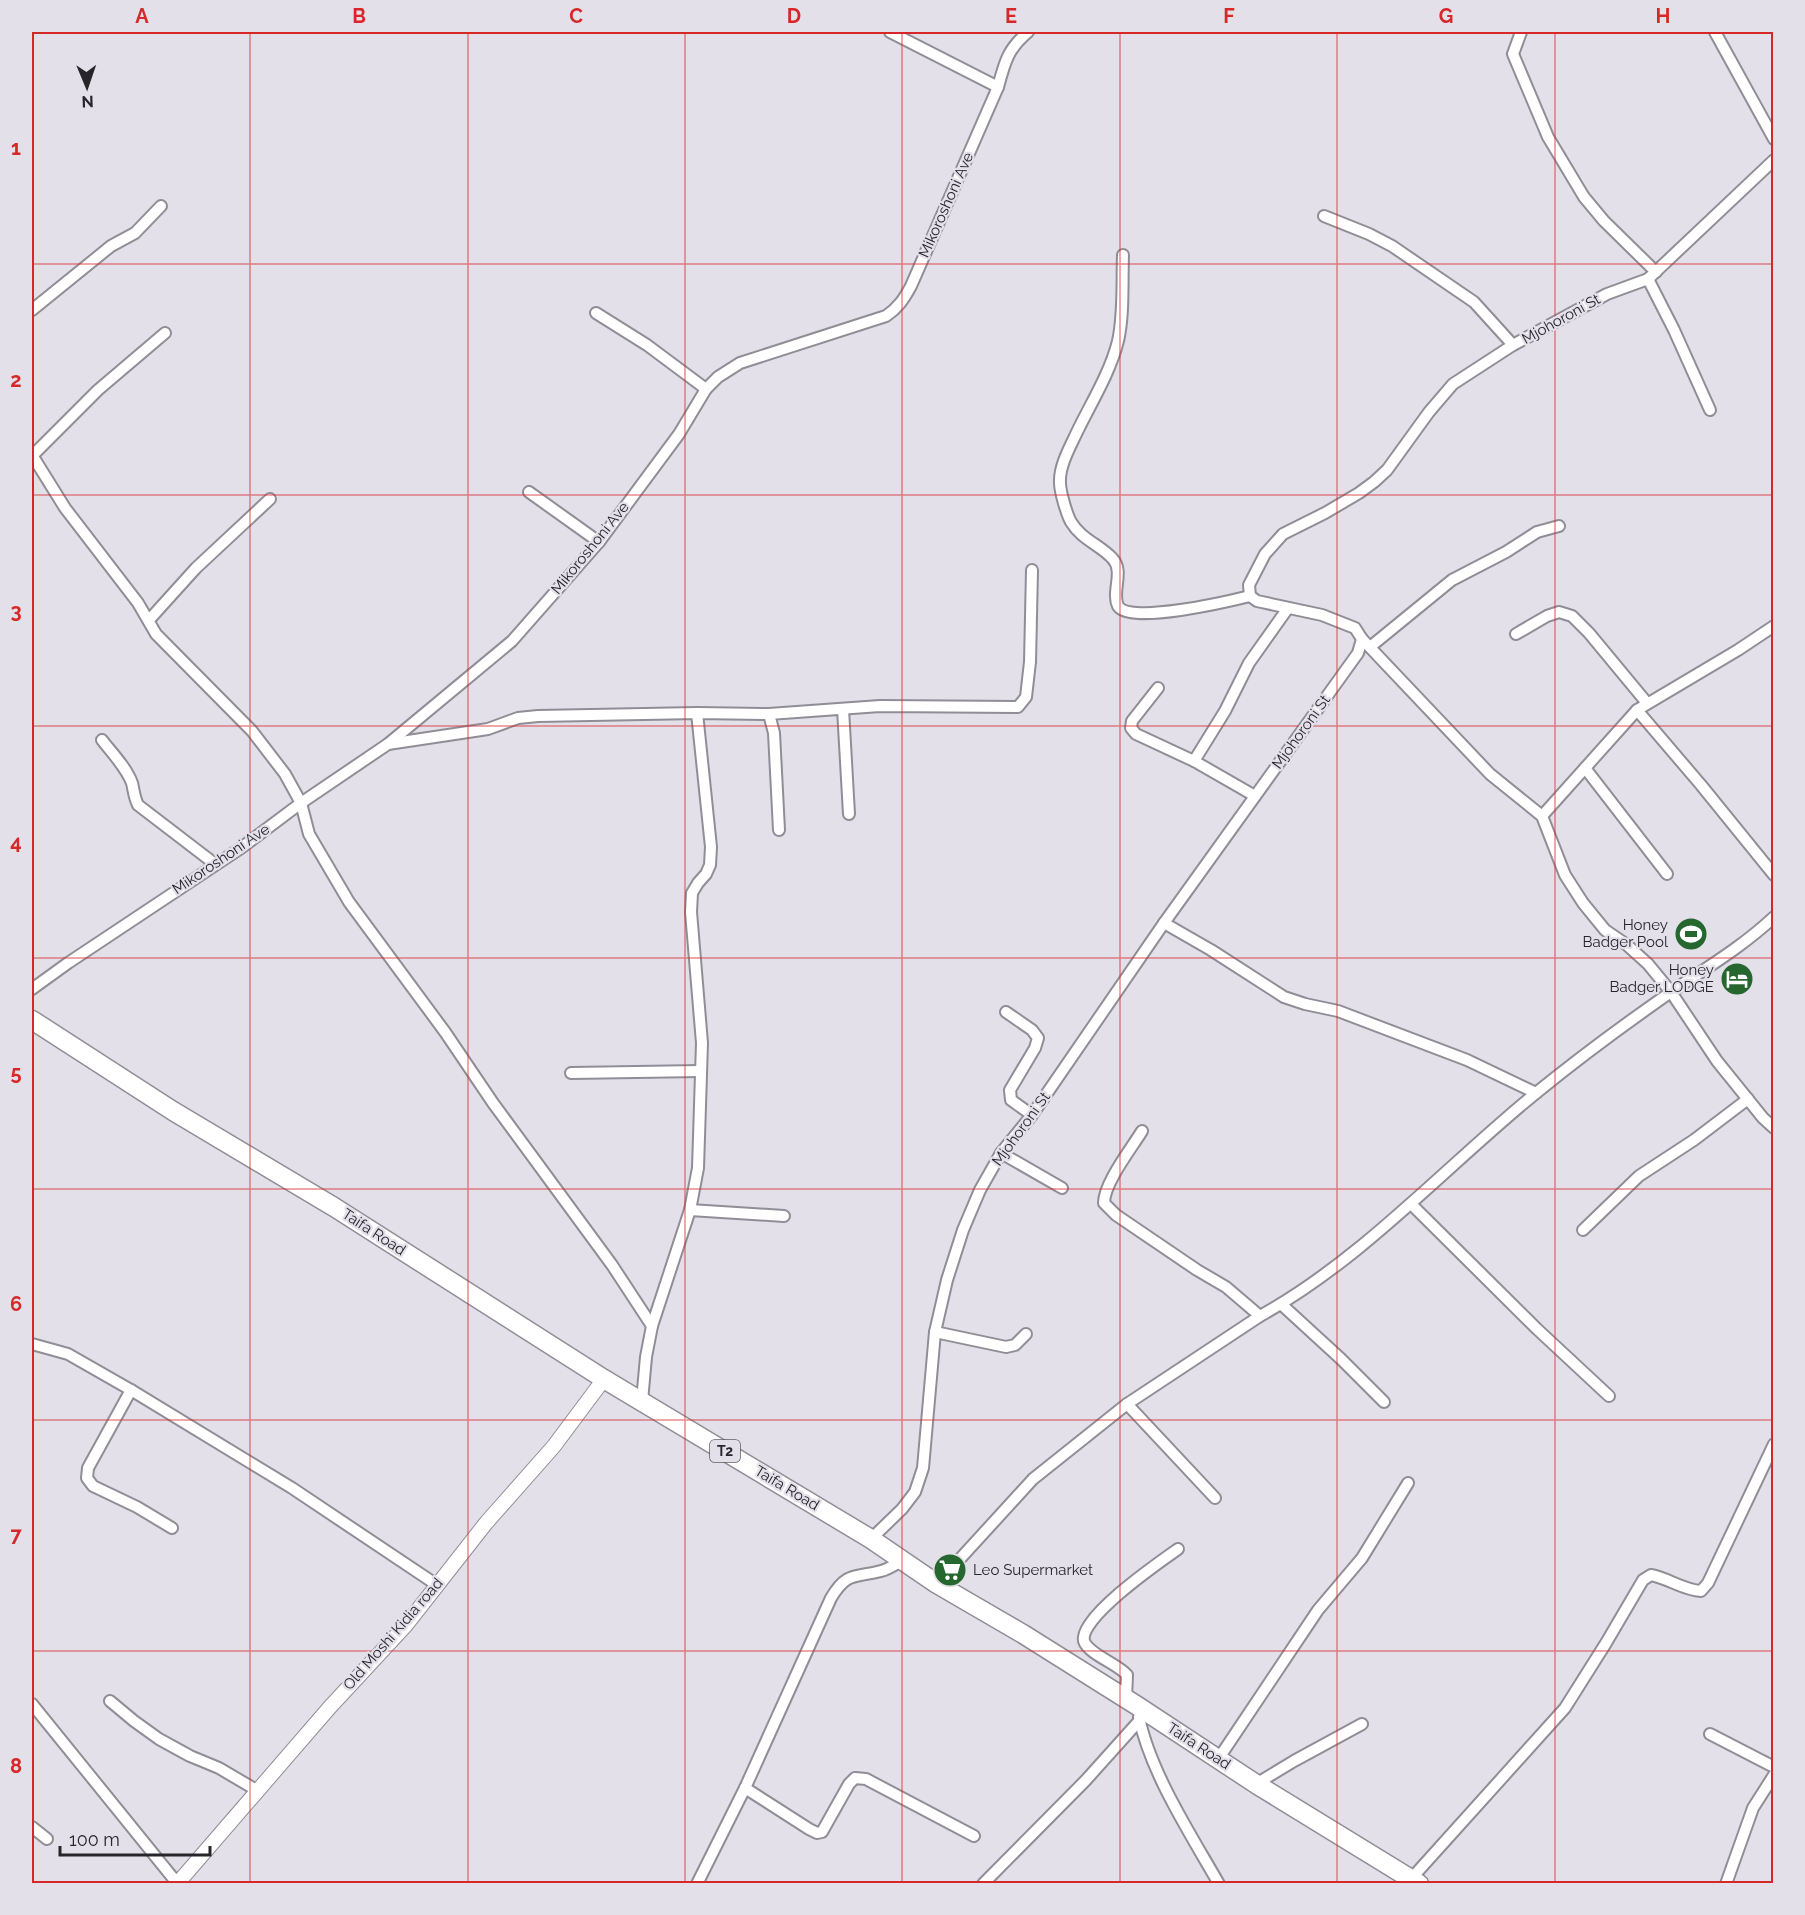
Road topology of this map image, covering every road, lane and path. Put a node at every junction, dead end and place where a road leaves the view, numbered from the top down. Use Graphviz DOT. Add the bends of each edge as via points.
graph roads {
  1 [pos="890,32"];
  2 [pos="1029,32"];
  3 [pos="1521,32"];
  4 [pos="1715,32"];
  5 [pos="998,87"];
  6 [pos="1773,139"];
  7 [pos="1773,160"];
  8 [pos="161,206"];
  9 [pos="1324,216"];
  10 [pos="1123,255"];
  11 [pos="1652,275"];
  12 [pos="32,310"];
  13 [pos="596,314"];
  14 [pos="165,333"];
  15 [pos="1513,345"];
  16 [pos="706,388"];
  17 [pos="1710,410"];
  18 [pos="32,455"];
  19 [pos="529,492"];
  20 [pos="270,499"];
  21 [pos="1559,526"];
  22 [pos="599,542"];
  23 [pos="1032,570"];
  24 [pos="1250,596"];
  25 [pos="1288,608"];
  26 [pos="149,620"];
  27 [pos="1773,626"];
  28 [pos="1516,634"];
  29 [pos="1366,643"];
  30 [pos="1158,688"];
  31 [pos="1647,703"];
  32 [pos="843,709"];
  33 [pos="1637,710"];
  34 [pos="698,713"];
  35 [pos="769,714"];
  36 [pos="102,740"];
  37 [pos="388,744"];
  38 [pos="1194,761"];
  39 [pos="1585,768"];
  40 [pos="1255,796"];
  41 [pos="301,803"];
  42 [pos="849,814"];
  43 [pos="1542,816"];
  44 [pos="779,830"];
  45 [pos="215,864"];
  46 [pos="1667,874"];
  47 [pos="1773,875"];
  48 [pos="1773,917"];
  49 [pos="1164,923"];
  50 [pos="32,989"];
  51 [pos="1671,992"];
  52 [pos="1006,1012"];
  53 [pos="32,1020"];
  54 [pos="701,1071"];
  55 [pos="571,1073"];
  56 [pos="1536,1093"];
  57 [pos="1748,1099"];
  58 [pos="1032,1115"];
  59 [pos="1773,1128"];
  60 [pos="1142,1131"];
  61 [pos="1001,1153"];
  62 [pos="1062,1188"];
  63 [pos="1411,1204"];
  64 [pos="690,1210"];
  65 [pos="784,1216"];
  66 [pos="1583,1230"];
  67 [pos="1281,1304"];
  68 [pos="1260,1316"];
  69 [pos="652,1326"];
  70 [pos="935,1332"];
  71 [pos="1026,1334"];
  72 [pos="32,1344"];
  73 [pos="604,1379"];
  74 [pos="131,1390"];
  75 [pos="1610,1396"];
  76 [pos="642,1401"];
  77 [pos="1384,1402"];
  78 [pos="1127,1404"];
  79 [pos="1773,1444"];
  80 [pos="1408,1483"];
  81 [pos="1215,1498"];
  82 [pos="172,1528"];
  83 [pos="871,1539"];
  84 [pos="1178,1549"];
  85 [pos="903,1560"];
  86 [pos="937,1584"];
  87 [pos="437,1585"];
  88 [pos="110,1701"];
  89 [pos="32,1704"];
  90 [pos="1134,1708"];
  91 [pos="1362,1724"];
  92 [pos="1710,1734"];
  93 [pos="1219,1758"];
  94 [pos="1773,1767"];
  95 [pos="1773,1775"];
  96 [pos="1256,1784"];
  97 [pos="745,1788"];
  98 [pos="258,1791"];
  99 [pos="32,1827"];
  100 [pos="974,1836"];
  101 [pos="47,1839"];
  102 [pos="1415,1881"];
  103 [pos="177,1883"];
  104 [pos="697,1884"];
  105 [pos="983,1884"];
  106 [pos="1219,1884"];
  107 [pos="1726,1884"];
  1 -- 5 [label="street"];
  2 -- 5 [label="street, Mikoroshoni Ave" via="1008,53"];
  3 -- 11 [label="street" via="1513,54 1548,137 1584,197"];
  4 -- 6 [label="street"];
  5 -- 16 [label="street, Mikoroshoni Ave" via="902,302 886,316 740,363"];
  7 -- 11 [label="street, Mjohoroni St"];
  8 -- 12 [label="street" via="135,233 111,246"];
  9 -- 15 [label="street" via="1392,246 1474,302"];
  10 -- 24 [label="street" via="1118,340 1061,473 1059,484 1071,522 1116,564 1116,603 1121,611 1132,614 1187,609"];
  11 -- 15 [label="street, Mjohoroni St" via="1607,294"];
  11 -- 17 [label="street"];
  13 -- 16 [label="street"];
  14 -- 18 [label="street" via="98,390"];
  15 -- 24 [label="street, Mjohoroni St" via="1453,384 1374,482 1283,534 1264,554 1249,585"];
  16 -- 22 [label="street, Mikoroshoni Ave" via="679,434"];
  18 -- 26 [label="street" via="65,508"];
  19 -- 22 [label="street"];
  20 -- 26 [label="street" via="196,568"];
  21 -- 29 [label="street" via="1537,532 1452,580"];
  22 -- 37 [label="street, Mikoroshoni Ave" via="512,641"];
  23 -- 32 [label="street" via="1030,662 1026,697 1018,707"];
  24 -- 25 [label="street"];
  25 -- 29 [label="street" via="1322,615 1355,628"];
  25 -- 38 [label="street" via="1249,663"];
  26 -- 41 [label="street" via="156,634 252,730"];
  27 -- 31 [label="street"];
  28 -- 31 [label="street" via="1559,612 1572,616"];
  29 -- 40 [label="street, Mjohoroni St"];
  29 -- 43 [label="street" via="1490,774"];
  30 -- 38 [label="street" via="1131,728"];
  31 -- 33 [label="street"];
  32 -- 35 [label="street"];
  32 -- 42 [label="street"];
  33 -- 39 [label="street"];
  33 -- 47 [label="street"];
  34 -- 35 [label="street"];
  34 -- 37 [label="street" via="518,718 488,729"];
  34 -- 54 [label="street" via="711,847 710,865 692,894 691,912"];
  35 -- 44 [label="street" via="774,734"];
  36 -- 45 [label="street" via="127,774 138,805"];
  37 -- 41 [label="street, Mikoroshoni Ave"];
  38 -- 40 [label="street"];
  39 -- 43 [label="street"];
  39 -- 46 [label="street"];
  40 -- 49 [label="street, Mjohoroni St"];
  41 -- 45 [label="street, Mikoroshoni Ave"];
  41 -- 69 [label="street" via="309,834 349,903 612,1264"];
  43 -- 51 [label="street" via="1565,875 1582,903 1605,930 1648,964"];
  45 -- 50 [label="street, Mikoroshoni Ave"];
  48 -- 51 [label="street" via="1714,965"];
  49 -- 56 [label="street" via="1284,997 1338,1011 1467,1060"];
  49 -- 58 [label="street, Mjohoroni St"];
  51 -- 56 [label="street"];
  51 -- 57 [label="street"];
  52 -- 58 [label="street" via="1038,1038 1010,1090 1011,1100"];
  53 -- 73 [label="highway, Taifa Road / T2"];
  54 -- 55 [label="street"];
  54 -- 64 [label="street" via="699,1168"];
  56 -- 63 [label="street"];
  57 -- 59 [label="street"];
  57 -- 66 [label="street" via="1639,1176"];
  58 -- 61 [label="street, Mjohoroni St"];
  60 -- 68 [label="street" via="1104,1195 1104,1203 1116,1215 1226,1287"];
  61 -- 62 [label="street"];
  61 -- 70 [label="street, Mjohoroni St" via="963,1230"];
  63 -- 67 [label="street"];
  63 -- 75 [label="street"];
  64 -- 65 [label="street"];
  64 -- 69 [label="street"];
  67 -- 68 [label="street"];
  67 -- 77 [label="street"];
  68 -- 78 [label="street"];
  69 -- 76 [label="street"];
  70 -- 71 [label="street" via="1006,1347 1015,1345"];
  70 -- 83 [label="street, Mjohoroni St" via="923,1468 915,1492 903,1509"];
  72 -- 74 [label="street" via="68,1354"];
  73 -- 76 [label="highway, Taifa Road / T2"];
  73 -- 87 [label="street, Old Moshi Kidia road" via="554,1446"];
  74 -- 82 [label="street" via="87,1468 87,1478 93,1486"];
  74 -- 87 [label="street" via="292,1488"];
  76 -- 83 [label="highway, Taifa Road / T2"];
  78 -- 81 [label="street"];
  78 -- 86 [label="street" via="1033,1479"];
  79 -- 102 [label="street" via="1708,1583 1701,1591 1661,1576 1651,1575 1643,1580 1565,1708"];
  80 -- 93 [label="street" via="1362,1558 1318,1610"];
  83 -- 85 [label="highway, Taifa Road / T2"];
  84 -- 90 [label="street" via="1119,1592 1085,1634 1084,1642 1089,1649 1127,1675"];
  85 -- 86 [label="highway, Taifa Road / T2"];
  85 -- 97 [label="street" via="839,1584"];
  86 -- 90 [label="highway, Taifa Road / T2" via="1023,1634"];
  87 -- 98 [label="street, Old Moshi Kidia road"];
  88 -- 98 [label="street" via="159,1739"];
  89 -- 103 [label="street"];
  90 -- 93 [label="highway, Taifa Road / T2"];
  90 -- 105 [label="street" via="1086,1780"];
  90 -- 106 [label="street" via="1155,1764"];
  91 -- 96 [label="street"];
  92 -- 94 [label="street"];
  93 -- 96 [label="highway, Taifa Road / T2"];
  95 -- 107 [label="street" via="1753,1808"];
  96 -- 102 [label="highway, Taifa Road / T2"];
  97 -- 100 [label="street" via="817,1833 822,1832 849,1784 855,1778 866,1779"];
  97 -- 104 [label="street"];
  98 -- 103 [label="street, Old Moshi Kidia road"];
  99 -- 101 [label="street"];
}
